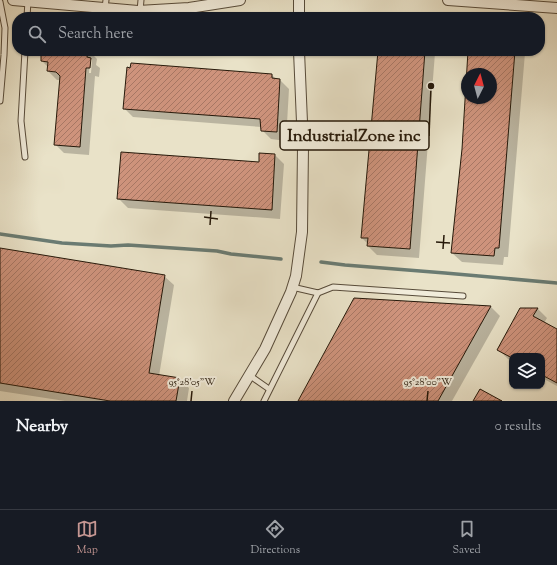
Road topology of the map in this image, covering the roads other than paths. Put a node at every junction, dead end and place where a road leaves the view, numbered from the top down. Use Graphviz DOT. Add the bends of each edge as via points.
graph roads {
  1 [pos="13,0"];
  2 [pos="142,0"];
  3 [pos="235,0"];
  4 [pos="299,0"];
  5 [pos="448,0"];
  6 [pos="28,1"];
  7 [pos="467,1"];
  8 [pos="0,2"];
  9 [pos="105,4"];
  10 [pos="557,8"];
  11 [pos="140,11"];
  12 [pos="27,12"];
  13 [pos="299,12"];
  14 [pos="25,56"];
  15 [pos="299,56"];
  16 [pos="0,101"];
  17 [pos="25,157"];
  18 [pos="292,287"];
  19 [pos="318,293"];
  20 [pos="463,296"];
  21 [pos="249,375"];
  22 [pos="270,389"];
  23 [pos="234,401"];
  24 [pos="264,401"];
  1 -- 6 [label="street"];
  2 -- 11 [label="lane"];
  3 -- 11 [label="street" via="189,8"];
  4 -- 13 [label="street"];
  5 -- 7 [label="street"];
  6 -- 9 [label="street"];
  6 -- 12 [label="lane"];
  7 -- 10 [label="street"];
  8 -- 16 [label="lane" via="4,28 4,55"];
  9 -- 11 [label="street"];
  14 -- 17 [label="lane" via="21,121"];
  15 -- 18 [label="street" via="303,146 302,232"];
  18 -- 19 [label="lane"];
  18 -- 21 [label="street" via="265,349"];
  19 -- 20 [label="lane" via="333,287"];
  19 -- 22 [label="lane"];
  21 -- 22 [label="lane"];
  21 -- 23 [label="street"];
  22 -- 24 [label="lane"];
}
